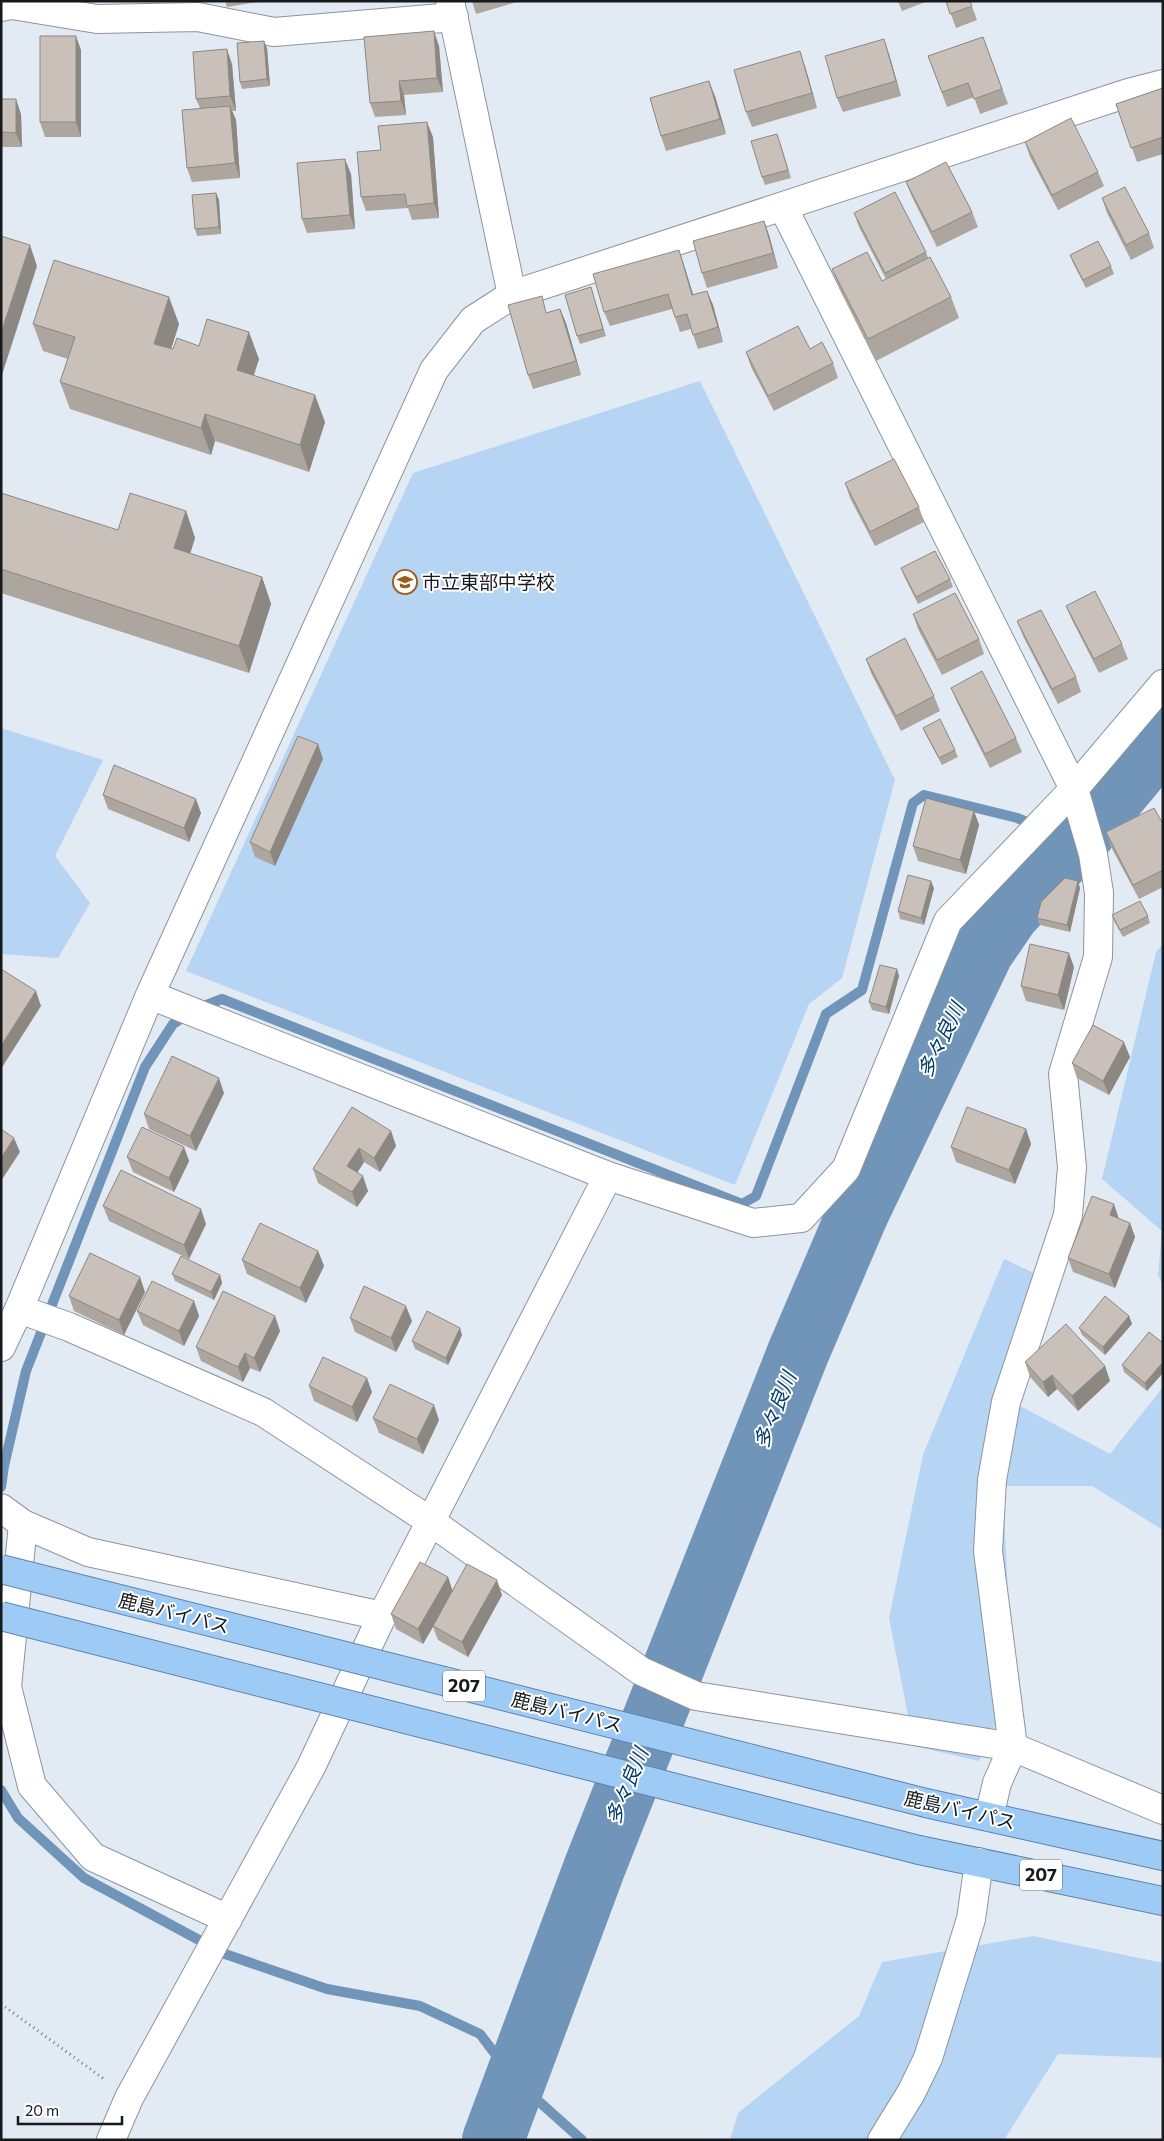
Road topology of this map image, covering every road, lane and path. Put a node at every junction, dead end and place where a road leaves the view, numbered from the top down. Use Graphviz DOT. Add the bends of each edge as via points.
graph roads {
  1 [pos="1,7"];
  2 [pos="452,9"];
  3 [pos="1163,84"];
  4 [pos="783,207"];
  5 [pos="512,295"];
  6 [pos="1163,684"];
  7 [pos="1074,789"];
  8 [pos="150,996"];
  9 [pos="608,1176"];
  10 [pos="19,1309"];
  11 [pos="1,1346"];
  12 [pos="12,1516"];
  13 [pos="430,1522"];
  14 [pos="1,1569"];
  15 [pos="1,1616"];
  16 [pos="382,1616"];
  17 [pos="1013,1748"];
  18 [pos="1163,1810"];
  19 [pos="989,1817"];
  20 [pos="1163,1856"];
  21 [pos="979,1862"];
  22 [pos="1163,1901"];
  23 [pos="228,1919"];
  24 [pos="1,2004"];
  25 [pos="129,2098"];
  26 [pos="111,2140"];
  27 [pos="882,2140"];
  1 -- 2 [label="street" via="12,5 97,19 198,17 274,32"];
  2 -- 5 [label="street"];
  3 -- 4 [label="street"];
  4 -- 5 [label="street"];
  4 -- 7 [label="street"];
  5 -- 8 [label="street" via="472,320 434,370"];
  6 -- 7 [label="street"];
  7 -- 9 [label="street" via="948,921 846,1169 801,1218 753,1223"];
  7 -- 17 [label="street" via="1093,854 1099,903 1098,957 1063,1074 1072,1167 1068,1215 1006,1402 992,1480 988,1551"];
  8 -- 9 [label="street"];
  8 -- 10 [label="street"];
  9 -- 13 [label="street"];
  10 -- 11 [label="street"];
  10 -- 13 [label="street" via="263,1412"];
  12 -- 16 [label="street" via="88,1552"];
  12 -- 23 [label="street" via="7,1687 32,1786 93,1857"];
  13 -- 16 [label="street"];
  13 -- 17 [label="street" via="642,1671 696,1696"];
  14 -- 19 [label="highway, 鹿島バイパス / 207, bridge"];
  15 -- 21 [label="highway, 207, bridge" via="919,1850"];
  16 -- 23 [label="street" via="311,1768"];
  17 -- 18 [label="street"];
  17 -- 19 [label="street" via="997,1783"];
  19 -- 20 [label="highway, 鹿島バイパス / 207"];
  21 -- 22 [label="highway, 207"];
  21 -- 27 [label="street" via="971,1919 928,2058 911,2094"];
  23 -- 25 [label="street"];
  24 -- 25 [label="path"];
  25 -- 26 [label="street"];
}
